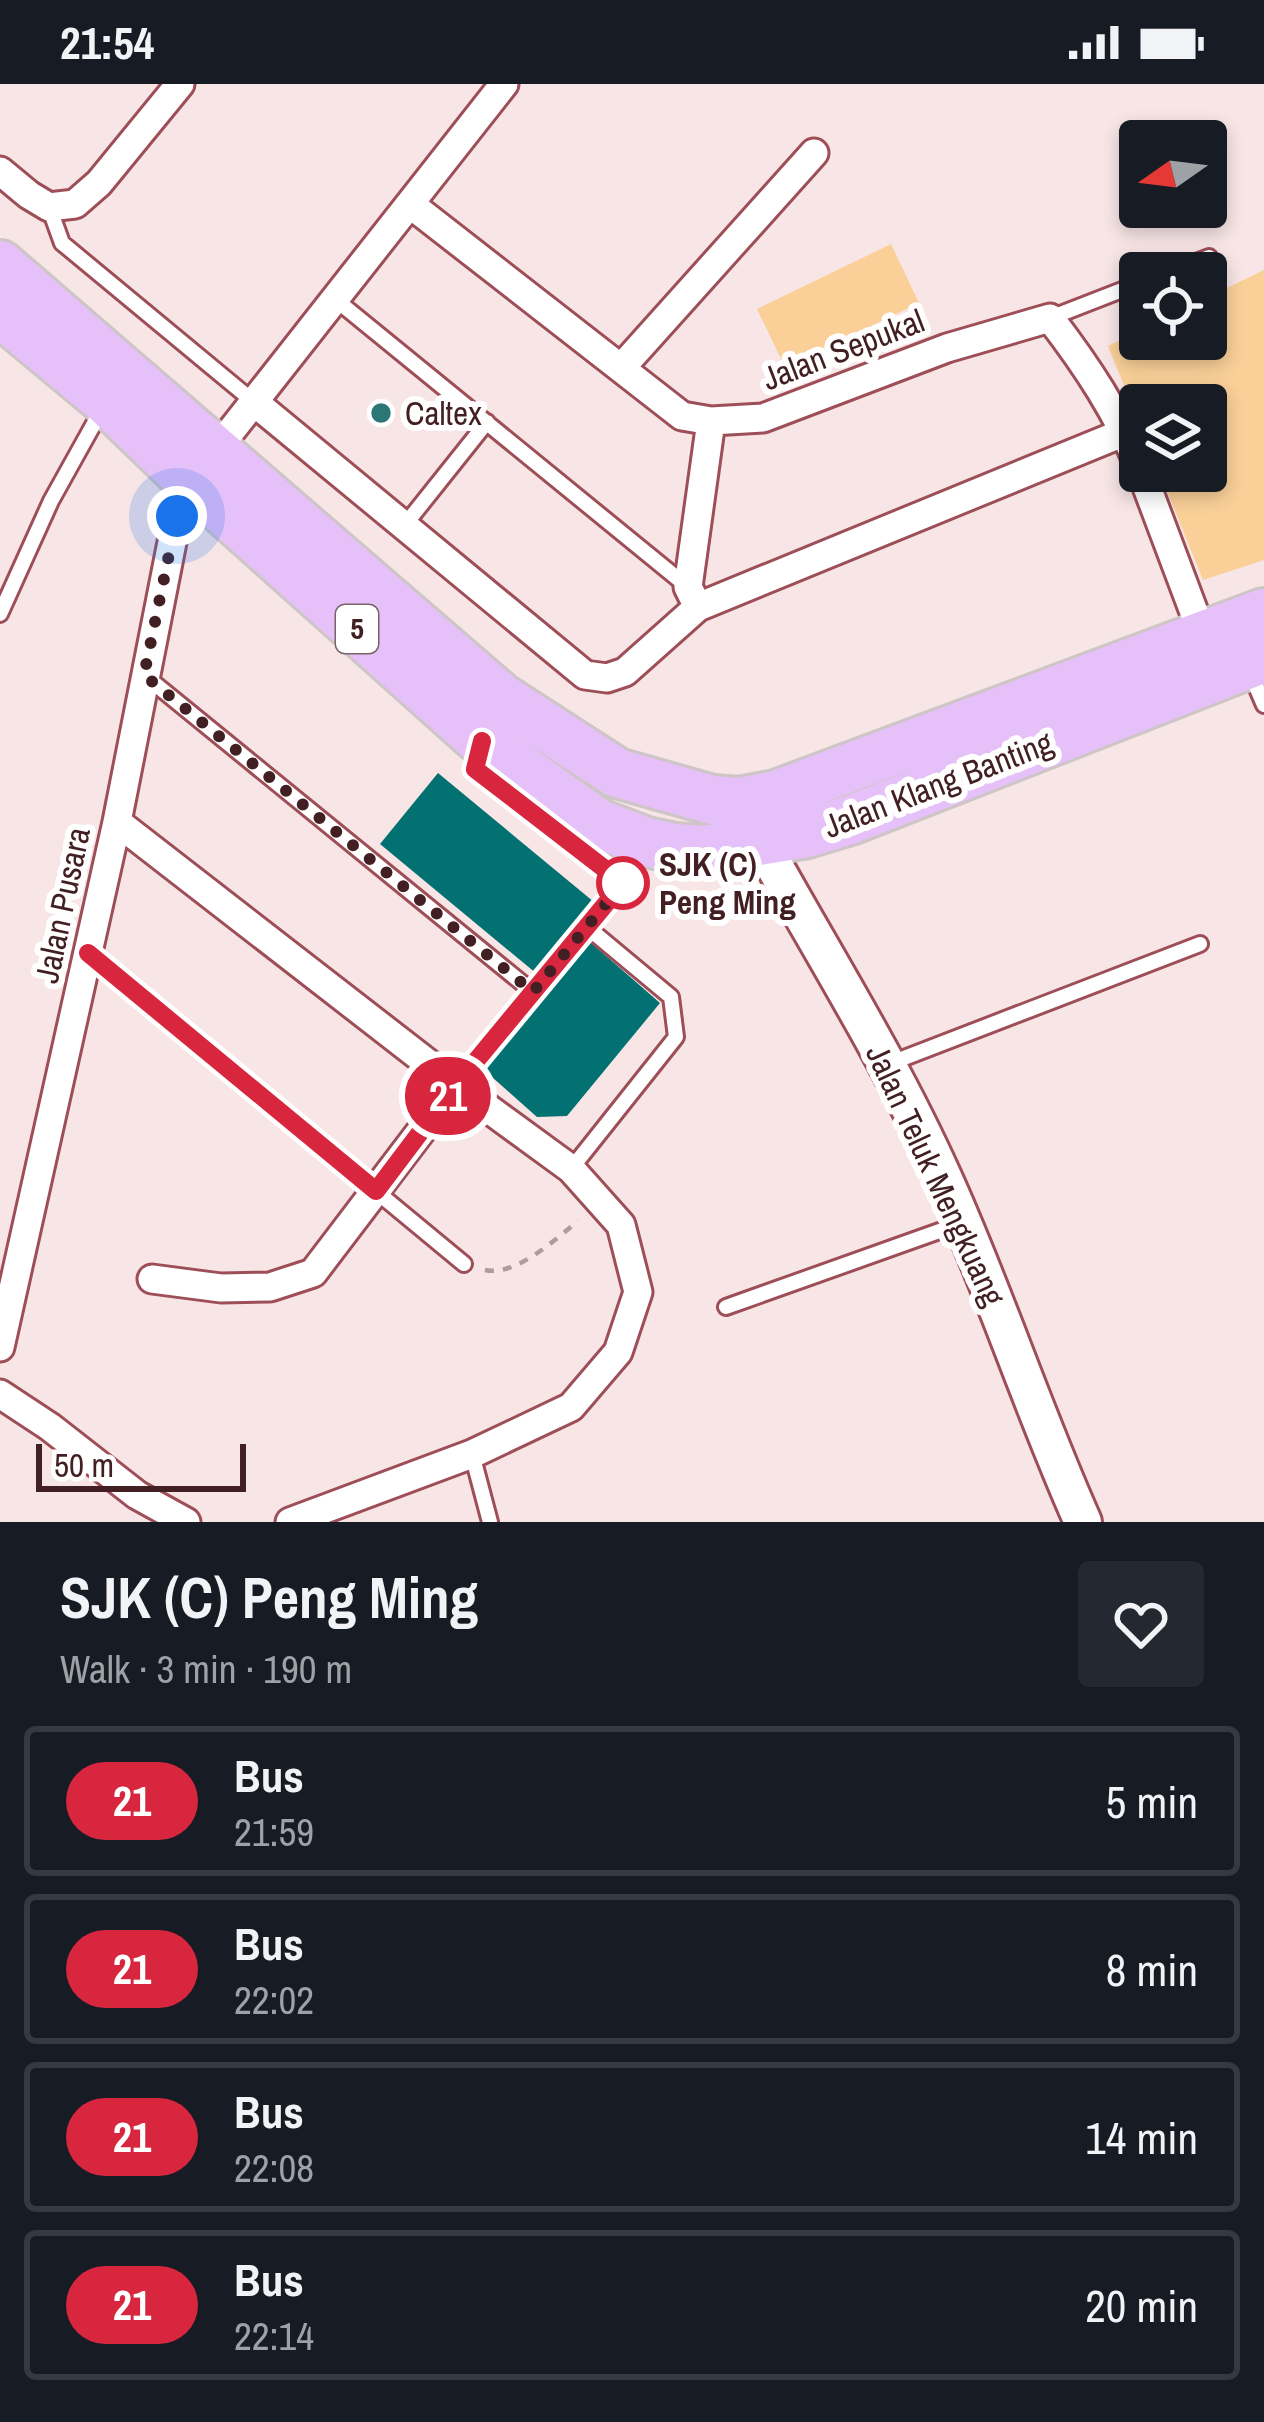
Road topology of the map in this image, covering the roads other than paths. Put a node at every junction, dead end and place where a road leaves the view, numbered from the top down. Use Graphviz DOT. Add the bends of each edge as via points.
graph roads {
  1 [pos="180,84"];
  2 [pos="504,84"];
  3 [pos="814,152"];
  4 [pos="0,171"];
  5 [pos="410,203"];
  6 [pos="49,207"];
  7 [pos="0,265"];
  8 [pos="1119,292"];
  9 [pos="335,299"];
  10 [pos="0,312"];
  11 [pos="1050,318"];
  12 [pos="621,368"];
  13 [pos="107,401"];
  14 [pos="254,402"];
  15 [pos="1119,420"];
  16 [pos="711,421"];
  17 [pos="487,422"];
  18 [pos="1119,435"];
  19 [pos="201,463"];
  20 [pos="1148,492"];
  21 [pos="404,526"];
  22 [pos="693,597"];
  23 [pos="1264,613"];
  24 [pos="0,614"];
  25 [pos="1203,636"];
  26 [pos="144,675"];
  27 [pos="1258,676"];
  28 [pos="117,822"];
  29 [pos="750,822"];
  30 [pos="634,862"];
  31 [pos="587,927"];
  32 [pos="1200,944"];
  33 [pos="88,953"];
  34 [pos="533,992"];
  35 [pos="888,1064"];
  36 [pos="456,1085"];
  37 [pos="571,1169"];
  38 [pos="376,1191"];
  39 [pos="962,1223"];
  40 [pos="464,1264"];
  41 [pos="152,1279"];
  42 [pos="726,1307"];
  43 [pos="0,1347"];
  44 [pos="0,1394"];
  45 [pos="472,1454"];
  46 [pos="186,1522"];
  47 [pos="290,1522"];
  48 [pos="490,1522"];
  49 [pos="1083,1522"];
  1 -- 6 [label="street" via="100,182 75,204"];
  2 -- 5 [label="street"];
  3 -- 12 [label="street"];
  4 -- 6 [label="street"];
  5 -- 9 [label="street"];
  5 -- 12 [label="street, Jalan Sepukal"];
  6 -- 14 [label="lane" via="62,243"];
  7 -- 19 [label="highway, Jalan Klang Banting / 5"];
  8 -- 11 [label="lane"];
  9 -- 14 [label="street"];
  9 -- 17 [label="lane"];
  10 -- 13 [label="highway, Jalan Klang Banting / 5"];
  11 -- 15 [label="street"];
  11 -- 16 [label="street, Jalan Sepukal" via="763,418"];
  12 -- 16 [label="street, Jalan Sepukal" via="682,416"];
  13 -- 19 [label="highway, Jalan Klang Banting / 5"];
  13 -- 24 [label="lane"];
  14 -- 19 [label="street"];
  14 -- 21 [label="street"];
  16 -- 22 [label="street"];
  17 -- 21 [label="lane"];
  17 -- 22 [label="lane"];
  18 -- 22 [label="street"];
  19 -- 26 [label="street, Jalan Pusara"];
  19 -- 29 [label="highway, Jalan Klang Banting / 5" via="501,698 617,772 712,800"];
  19 -- 30 [label="highway, Jalan Klang Banting / 5" via="482,741 599,824"];
  20 -- 25 [label="street"];
  21 -- 22 [label="street" via="585,675 625,672"];
  23 -- 25 [label="highway, Jalan Klang Banting / 5"];
  25 -- 29 [label="highway, Jalan Klang Banting / 5" via="776,794"];
  26 -- 28 [label="street, Jalan Pusara"];
  26 -- 34 [label="lane"];
  27 -- 29 [label="highway, Jalan Klang Banting / 5" via="807,833"];
  28 -- 33 [label="street, Jalan Pusara"];
  28 -- 36 [label="street"];
  29 -- 30 [label="highway, Jalan Klang Banting / 5" via="705,850 675,848"];
  29 -- 35 [label="street, Jalan Teluk Mengkuang"];
  30 -- 31 [label="lane"];
  31 -- 34 [label="lane"];
  31 -- 37 [label="lane" via="671,997 676,1037"];
  32 -- 35 [label="lane"];
  33 -- 38 [label="lane"];
  33 -- 43 [label="street, Jalan Pusara"];
  34 -- 36 [label="lane"];
  35 -- 39 [label="street, Jalan Teluk Mengkuang"];
  36 -- 37 [label="street"];
  36 -- 38 [label="street"];
  37 -- 45 [label="street" via="621,1225 638,1292 618,1352 571,1407"];
  38 -- 40 [label="lane"];
  38 -- 41 [label="street" via="313,1274 220,1288"];
  39 -- 42 [label="lane"];
  39 -- 49 [label="street, Jalan Teluk Mengkuang"];
  44 -- 46 [label="street" via="136,1495"];
  45 -- 47 [label="street"];
  45 -- 48 [label="lane"];
}
